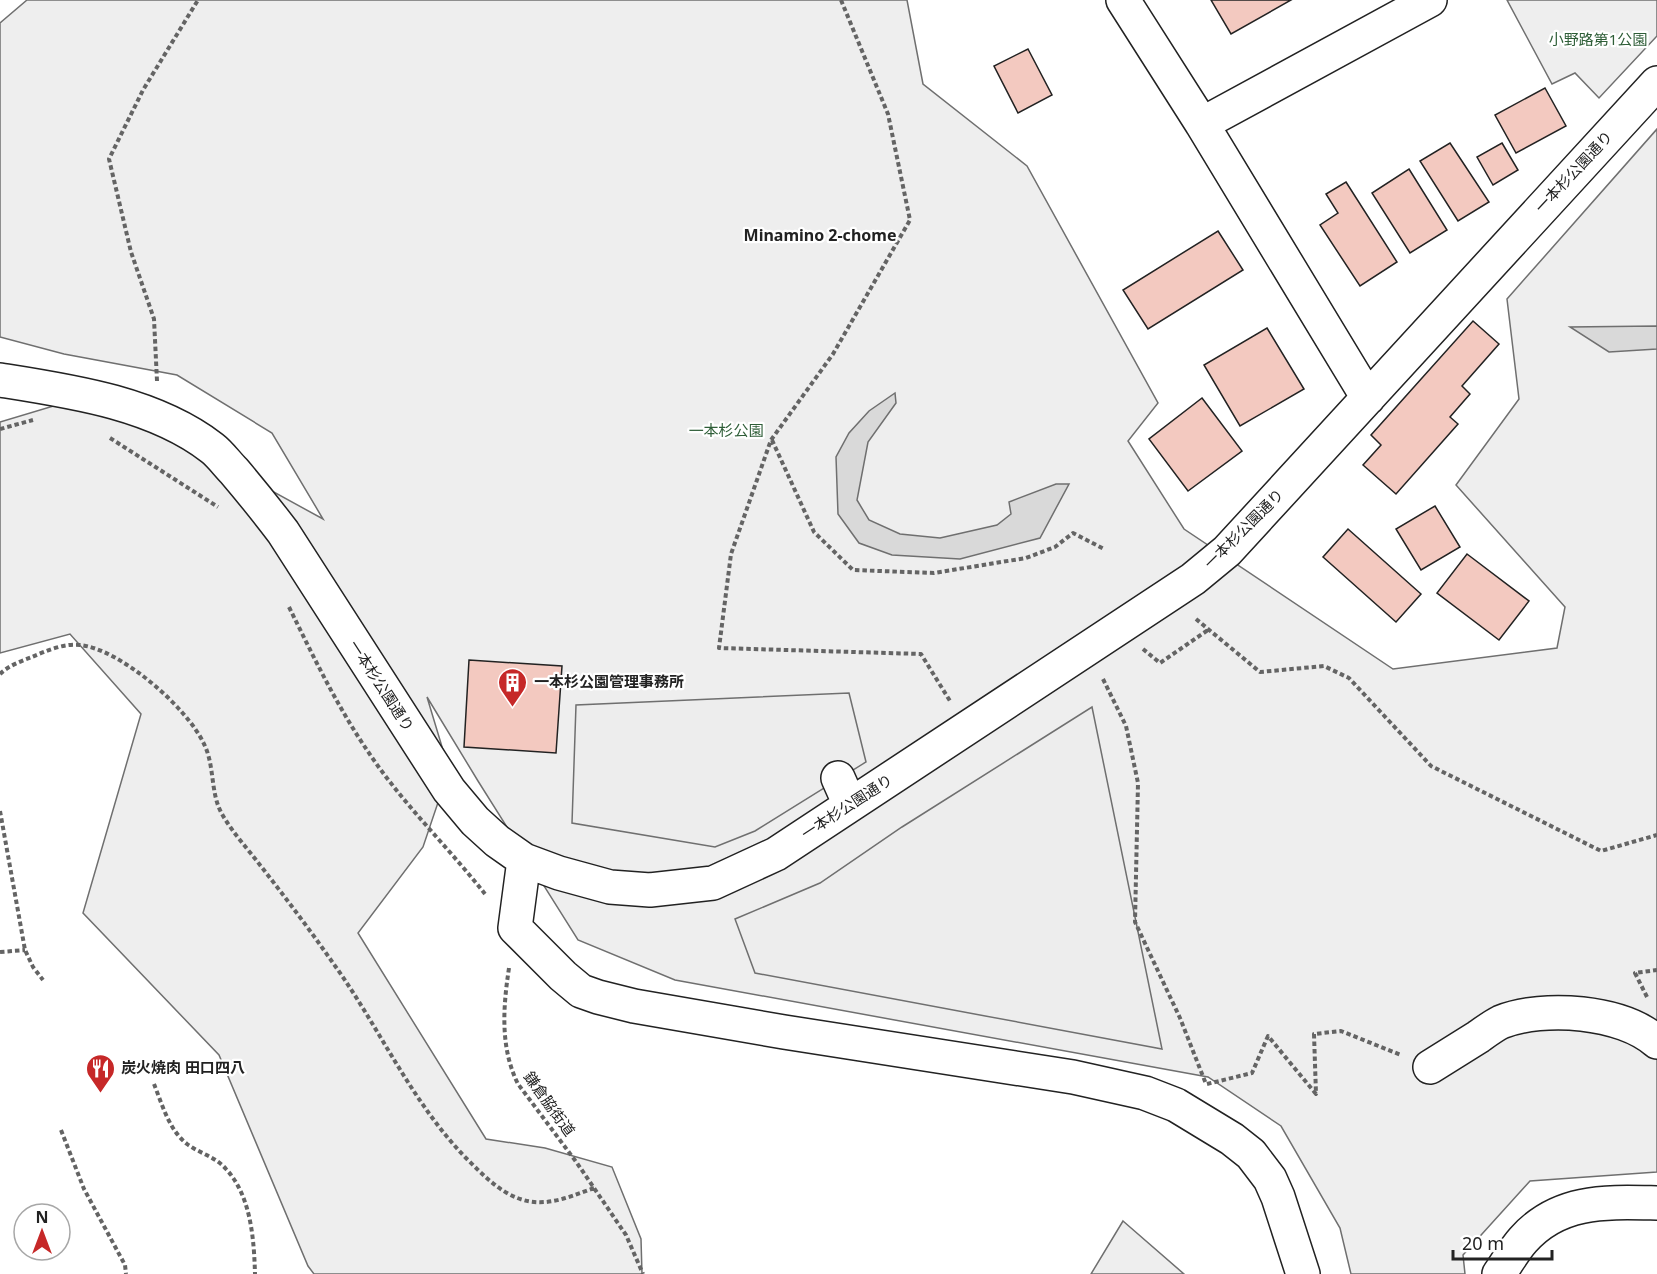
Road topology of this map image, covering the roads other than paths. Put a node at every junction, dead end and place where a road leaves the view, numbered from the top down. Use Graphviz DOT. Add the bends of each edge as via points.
graph roads {
  1 [pos="1123,0"];
  2 [pos="1430,0"];
  3 [pos="1657,83"];
  4 [pos="1202,124"];
  5 [pos="0,380"];
  6 [pos="1368,398"];
  7 [pos="524,860"];
  8 [pos="1657,1042"];
  9 [pos="1430,1067"];
  10 [pos="1657,1203"];
  11 [pos="1303,1274"];
  12 [pos="1499,1274"];
  1 -- 4 [label="street"];
  2 -- 4 [label="street"];
  3 -- 6 [label="street, 一本杉公園通り"];
  4 -- 6 [label="street"];
  5 -- 7 [label="street, 一本杉公園通り" via="121,405 166,421 214,449 283,532 449,790 475,821"];
  6 -- 7 [label="street, 一本杉公園通り" via="1227,551 1193,579 844,792 776,854 713,883 650,890 610,887"];
  7 -- 11 [label="street" via="516,928 581,991 634,1006 1073,1077 1146,1093 1176,1105 1232,1139 1251,1154 1270,1179"];
  8 -- 9 [label="street" via="1619,1022 1576,1014 1538,1013 1501,1022"];
  10 -- 12 [label="street" via="1591,1204 1552,1215 1523,1240"];
}
